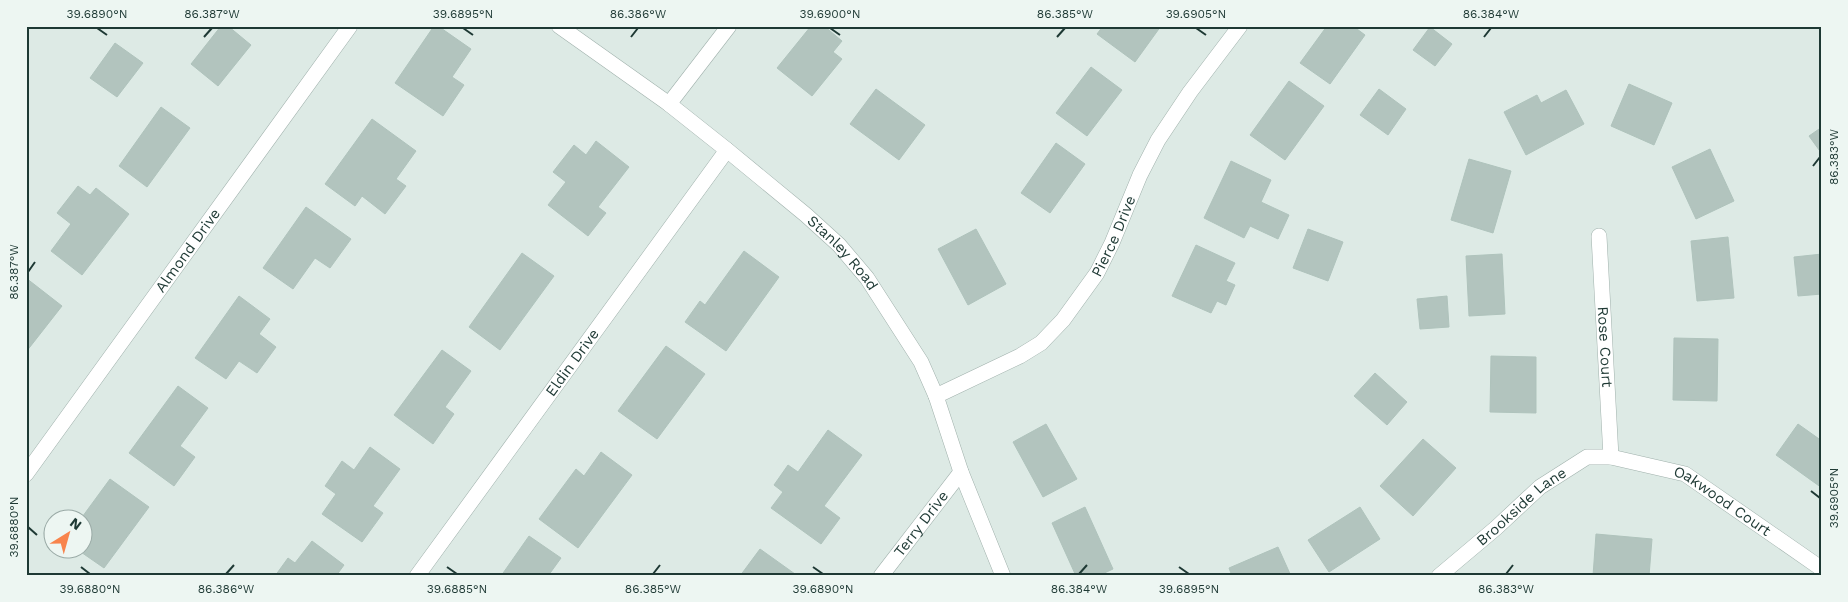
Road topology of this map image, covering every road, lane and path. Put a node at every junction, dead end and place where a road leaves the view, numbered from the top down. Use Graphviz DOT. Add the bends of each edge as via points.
graph roads {
  1 [pos="350,26"];
  2 [pos="559,26"];
  3 [pos="729,26"];
  4 [pos="1240,26"];
  5 [pos="669,104"];
  6 [pos="728,150"];
  7 [pos="1599,236"];
  8 [pos="936,396"];
  9 [pos="1611,457"];
  10 [pos="961,472"];
  11 [pos="26,474"];
  12 [pos="1822,569"];
  13 [pos="417,576"];
  14 [pos="881,576"];
  15 [pos="1003,576"];
  16 [pos="1439,576"];
  1 -- 11 [label="street, Almond Drive"];
  2 -- 5 [label="street, Stanley Road"];
  3 -- 5 [label="street"];
  4 -- 8 [label="street, Pierce Drive" via="1158,140 1097,273 1063,320 1041,343 1020,356"];
  5 -- 6 [label="street, Stanley Road"];
  6 -- 8 [label="street, Stanley Road" via="839,245 867,278 920,362"];
  6 -- 13 [label="street, Eldin Drive"];
  7 -- 9 [label="street, Rose Court"];
  8 -- 10 [label="street, Stanley Road"];
  9 -- 12 [label="street, Oakwood Court" via="1686,474"];
  9 -- 16 [label="street, Brookside Lane" via="1587,457 1540,486"];
  10 -- 14 [label="street, Terry Drive"];
  10 -- 15 [label="street, Stanley Road"];
}
